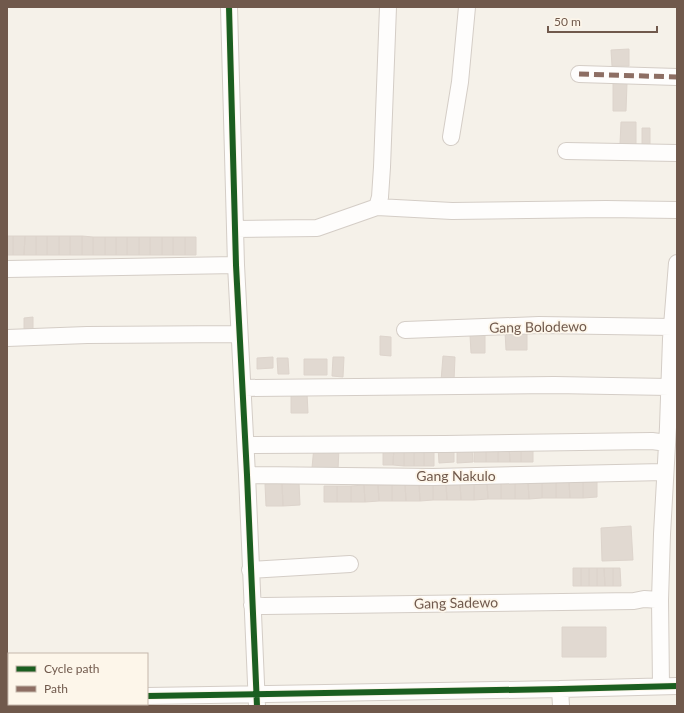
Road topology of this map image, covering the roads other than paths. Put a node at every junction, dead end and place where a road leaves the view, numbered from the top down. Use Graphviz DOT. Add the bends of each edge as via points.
graph roads {
  1 [pos="229,7"];
  2 [pos="388,7"];
  3 [pos="467,7"];
  4 [pos="579,74"];
  5 [pos="677,77"];
  6 [pos="450,137"];
  7 [pos="566,151"];
  8 [pos="677,153"];
  9 [pos="377,207"];
  10 [pos="677,210"];
  11 [pos="235,229"];
  12 [pos="677,263"];
  13 [pos="236,265"];
  14 [pos="7,269"];
  15 [pos="676,281"];
  16 [pos="405,330"];
  17 [pos="239,334"];
  18 [pos="673,335"];
  19 [pos="7,338"];
  20 [pos="672,377"];
  21 [pos="243,388"];
  22 [pos="672,427"];
  23 [pos="667,444"];
  24 [pos="246,445"];
  25 [pos="664,472"];
  26 [pos="247,475"];
  27 [pos="350,564"];
  28 [pos="250,570"];
  29 [pos="660,600"];
  30 [pos="252,605"];
  31 [pos="670,686"];
  32 [pos="560,690"];
  33 [pos="148,696"];
  34 [pos="256,701"];
  35 [pos="561,706"];
  1 -- 11 [label="street"];
  2 -- 9 [label="street" via="381,190"];
  3 -- 6 [label="street" via="460,82"];
  4 -- 5 [label="street"];
  7 -- 8 [label="street"];
  9 -- 10 [label="street" via="452,211"];
  9 -- 11 [label="street" via="317,228"];
  11 -- 13 [label="street"];
  12 -- 15 [label="street"];
  13 -- 14 [label="street"];
  13 -- 17 [label="street"];
  15 -- 18 [label="street"];
  16 -- 18 [label="street, Gang Bolodewo" via="539,325"];
  17 -- 19 [label="street"];
  17 -- 21 [label="street"];
  18 -- 20 [label="street"];
  20 -- 21 [label="street" via="554,385"];
  20 -- 22 [label="street"];
  21 -- 24 [label="street"];
  22 -- 23 [label="street"];
  23 -- 24 [label="street" via="652,441"];
  23 -- 25 [label="street"];
  24 -- 26 [label="street"];
  25 -- 26 [label="street, Gang Nakulo" via="433,477"];
  25 -- 29 [label="street"];
  26 -- 28 [label="street"];
  27 -- 28 [label="street"];
  28 -- 30 [label="street"];
  29 -- 30 [label="street, Gang Sadewo"];
  29 -- 31 [label="street"];
  30 -- 34 [label="street"];
  31 -- 32 [label="street"];
  32 -- 34 [label="street"];
  32 -- 35 [label="street"];
  33 -- 34 [label="street"];
}
